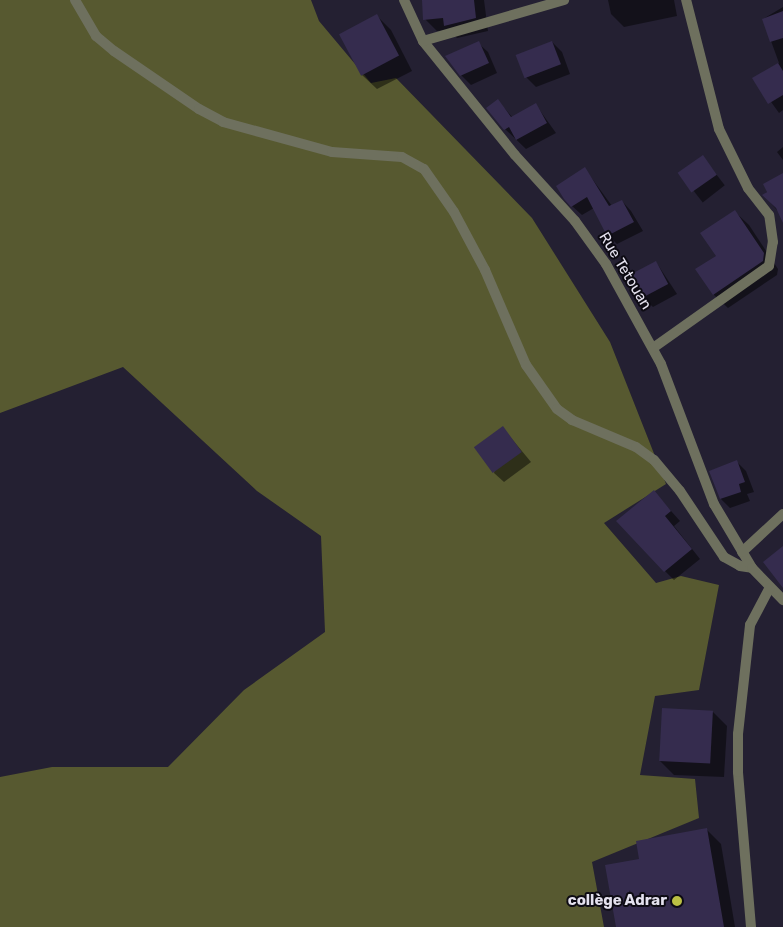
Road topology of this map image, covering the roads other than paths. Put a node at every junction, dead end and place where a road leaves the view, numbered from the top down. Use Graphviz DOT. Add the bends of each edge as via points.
graph roads {
  1 [pos="76,0"];
  2 [pos="404,0"];
  3 [pos="564,0"];
  4 [pos="686,0"];
  5 [pos="423,41"];
  6 [pos="653,348"];
  7 [pos="783,514"];
  8 [pos="742,552"];
  9 [pos="752,568"];
  10 [pos="769,589"];
  11 [pos="783,600"];
  12 [pos="751,927"];
  1 -- 9 [label="street" via="96,36 114,51 223,122 332,152 402,157 424,169 454,212 486,270 526,365 557,409 590,429 628,443 654,460 680,490 724,557 740,566"];
  2 -- 5 [label="street, Rue Tetouan"];
  3 -- 5 [label="street"];
  4 -- 6 [label="street" via="719,129 748,188 769,215 773,242 769,266"];
  5 -- 6 [label="street, Rue Tetouan" via="515,155 589,238"];
  6 -- 8 [label="street, Rue Tetouan" via="682,415 701,474"];
  7 -- 8 [label="street"];
  8 -- 9 [label="street, Rue Tetouan"];
  9 -- 10 [label="street, Rue Tetouan"];
  10 -- 11 [label="street, Rue Tetouan"];
  10 -- 12 [label="street" via="750,626 738,734 738,772"];
}
